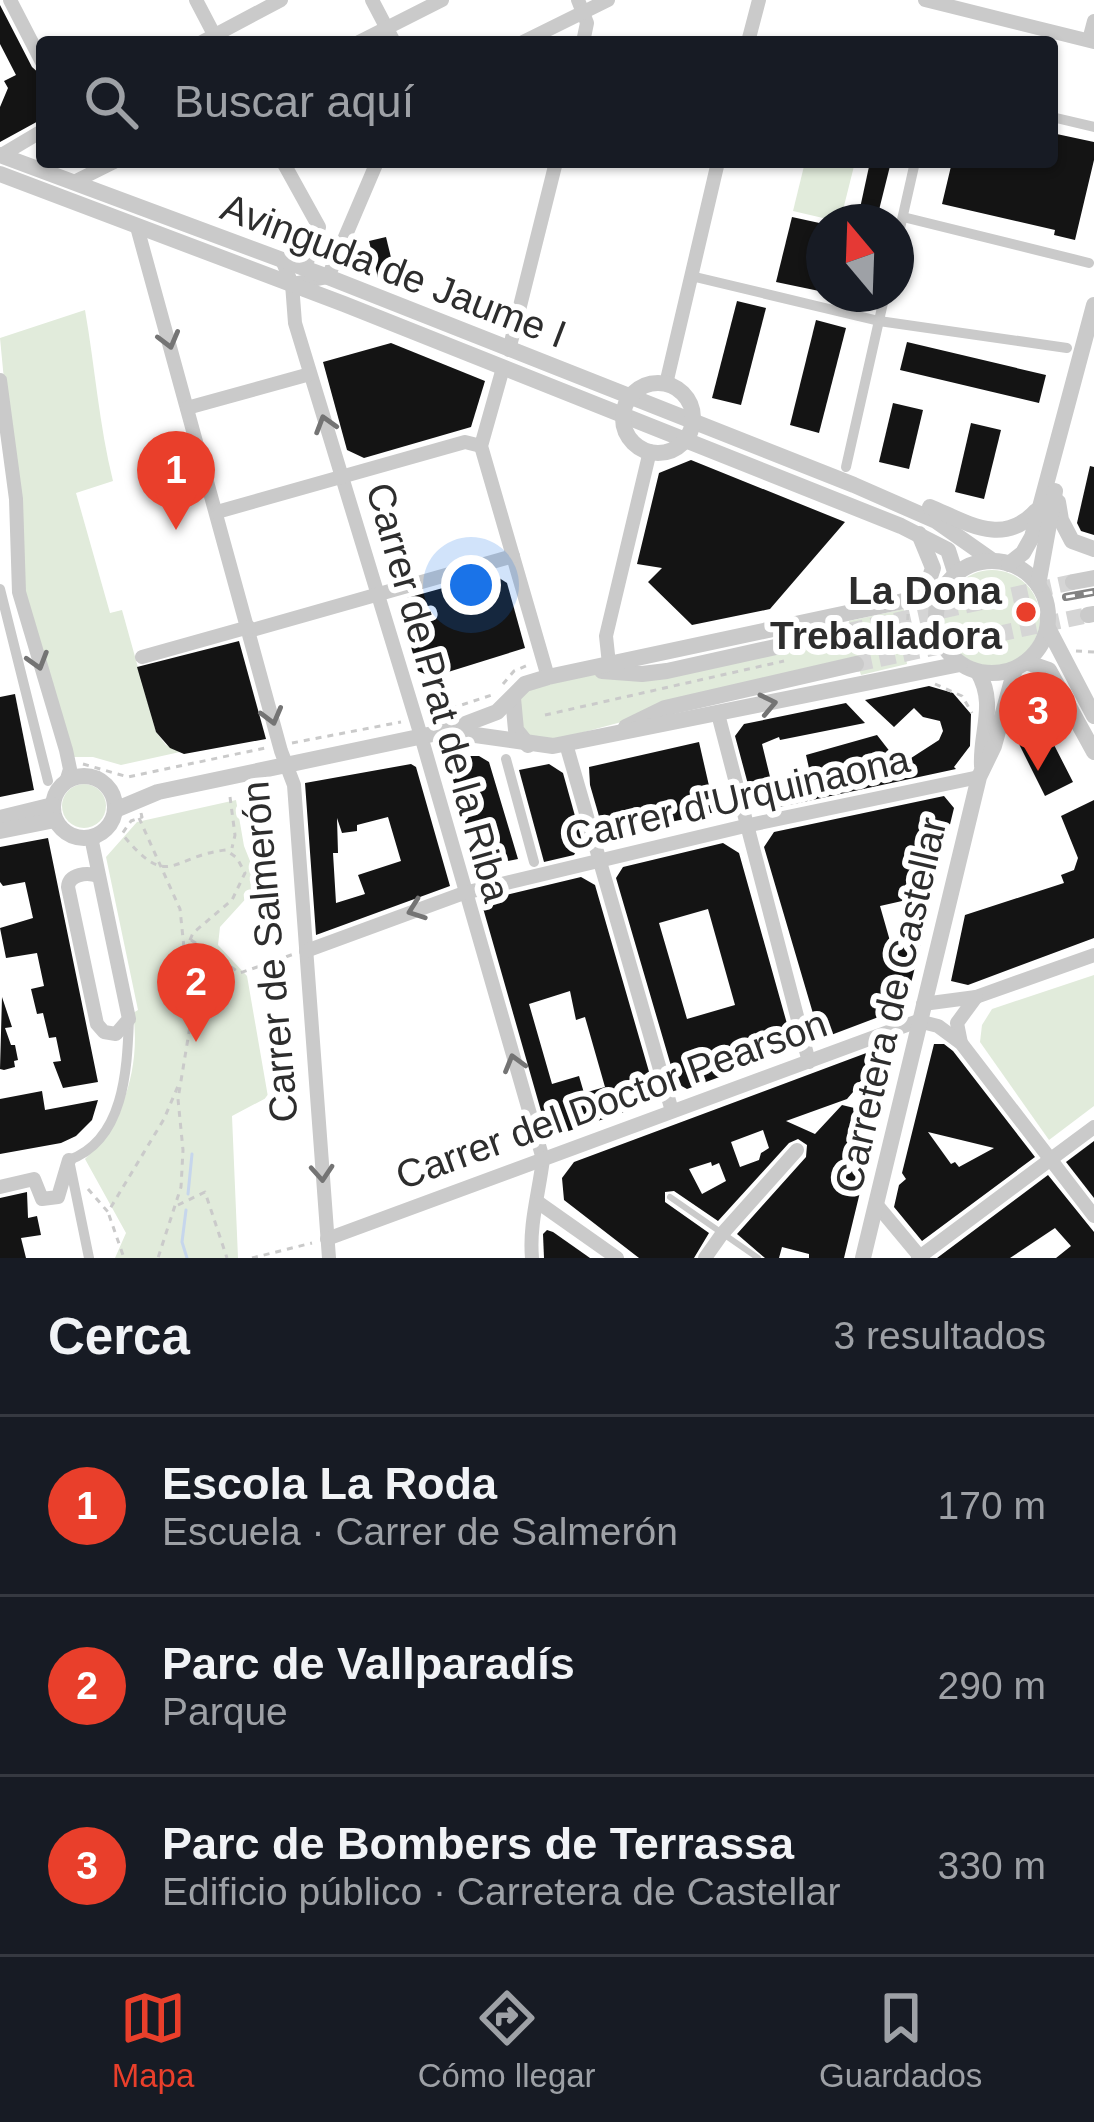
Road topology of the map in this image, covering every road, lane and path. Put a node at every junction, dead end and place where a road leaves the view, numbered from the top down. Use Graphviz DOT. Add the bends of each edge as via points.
graph roads {
  1 [pos="10,0"];
  2 [pos="196,0"];
  3 [pos="280,0"];
  4 [pos="372,0"];
  5 [pos="442,0"];
  6 [pos="608,0"];
  7 [pos="759,0"];
  8 [pos="925,0"];
  9 [pos="960,4"];
  10 [pos="581,6"];
  11 [pos="1094,21"];
  12 [pos="391,35"];
  13 [pos="210,36"];
  14 [pos="218,36"];
  15 [pos="534,36"];
  16 [pos="584,36"];
  17 [pos="750,36"];
  18 [pos="1092,41"];
  19 [pos="36,50"];
  20 [pos="1058,118"];
  21 [pos="1094,127"];
  22 [pos="36,134"];
  23 [pos="0,155"];
  24 [pos="102,168"];
  25 [pos="287,168"];
  26 [pos="374,168"];
  27 [pos="554,168"];
  28 [pos="717,168"];
  29 [pos="914,168"];
  30 [pos="0,175"];
  31 [pos="74,182"];
  32 [pos="906,204"];
  33 [pos="914,220"];
  34 [pos="137,227"];
  35 [pos="282,260"];
  36 [pos="1089,263"];
  37 [pos="305,268"];
  38 [pos="691,276"];
  39 [pos="328,277"];
  40 [pos="292,284"];
  41 [pos="1094,305"];
  42 [pos="881,312"];
  43 [pos="879,321"];
  44 [pos="506,359"];
  45 [pos="1080,367"];
  46 [pos="310,374"];
  47 [pos="0,380"];
  48 [pos="666,384"];
  49 [pos="627,406"];
  50 [pos="188,408"];
  51 [pos="693,420"];
  52 [pos="685,440"];
  53 [pos="481,446"];
  54 [pos="650,452"];
  55 [pos="850,476"];
  56 [pos="342,477"];
  57 [pos="1056,489"];
  58 [pos="1040,507"];
  59 [pos="217,512"];
  60 [pos="919,534"];
  61 [pos="1094,549"];
  62 [pos="513,556"];
  63 [pos="1001,562"];
  64 [pos="956,574"];
  65 [pos="1094,578"];
  66 [pos="1073,582"];
  67 [pos="1038,585"];
  68 [pos="0,588"];
  69 [pos="19,592"];
  70 [pos="941,593"];
  71 [pos="378,594"];
  72 [pos="908,599"];
  73 [pos="1048,628"];
  74 [pos="249,629"];
  75 [pos="908,633"];
  76 [pos="844,640"];
  77 [pos="1075,651"];
  78 [pos="1094,652"];
  79 [pos="142,657"];
  80 [pos="795,658"];
  81 [pos="609,664"];
  82 [pos="856,664"];
  83 [pos="960,664"];
  84 [pos="1021,665"];
  85 [pos="17,666"];
  86 [pos="584,670"];
  87 [pos="978,672"];
  88 [pos="0,673"];
  89 [pos="548,677"];
  90 [pos="513,698"];
  91 [pos="718,714"];
  92 [pos="545,715"];
  93 [pos="1094,716"];
  94 [pos="447,731"];
  95 [pos="614,733"];
  96 [pos="421,736"];
  97 [pos="1091,739"];
  98 [pos="566,744"];
  99 [pos="528,745"];
  100 [pos="506,759"];
  101 [pos="287,765"];
  102 [pos="980,772"];
  103 [pos="57,782"];
  104 [pos="110,790"];
  105 [pos="137,796"];
  106 [pos="230,797"];
  107 [pos="115,810"];
  108 [pos="54,812"];
  109 [pos="0,818"];
  110 [pos="745,826"];
  111 [pos="0,831"];
  112 [pos="91,837"];
  113 [pos="232,852"];
  114 [pos="598,861"];
  115 [pos="534,862"];
  116 [pos="161,867"];
  117 [pos="98,876"];
  118 [pos="464,892"];
  119 [pos="189,939"];
  120 [pos="306,951"];
  121 [pos="184,954"];
  122 [pos="1094,955"];
  123 [pos="976,997"];
  124 [pos="921,1012"];
  125 [pos="129,1019"];
  126 [pos="962,1042"];
  127 [pos="809,1061"];
  128 [pos="181,1078"];
  129 [pos="672,1112"];
  130 [pos="1094,1127"];
  131 [pos="797,1150"];
  132 [pos="1051,1158"];
  133 [pos="542,1159"];
  134 [pos="69,1160"];
  135 [pos="0,1187"];
  136 [pos="670,1197"];
  137 [pos="539,1203"];
  138 [pos="876,1204"];
  139 [pos="177,1205"];
  140 [pos="108,1212"];
  141 [pos="1094,1216"];
  142 [pos="722,1234"];
  143 [pos="324,1241"];
  144 [pos="89,1258"];
  145 [pos="124,1258"];
  146 [pos="158,1258"];
  147 [pos="227,1258"];
  148 [pos="252,1258"];
  149 [pos="329,1258"];
  150 [pos="532,1258"];
  151 [pos="617,1258"];
  152 [pos="705,1258"];
  153 [pos="758,1258"];
  154 [pos="863,1258"];
  155 [pos="920,1258"];
  1 -- 19 [label="street"];
  2 -- 13 [label="street"];
  3 -- 14 [label="street"];
  4 -- 12 [label="street"];
  5 -- 12 [label="street"];
  6 -- 10 [label="street"];
  7 -- 17 [label="street"];
  8 -- 9 [label="street"];
  9 -- 18 [label="street"];
  10 -- 15 [label="street"];
  10 -- 16 [label="street"];
  11 -- 18 [label="street"];
  20 -- 21 [label="street"];
  22 -- 23 [label="street"];
  23 -- 31 [label="street, Avinguda de Jaume I"];
  24 -- 31 [label="street"];
  25 -- 37 [label="street" via="320,227"];
  26 -- 39 [label="street"];
  27 -- 44 [label="street"];
  28 -- 38 [label="street"];
  29 -- 32 [label="street"];
  30 -- 34 [label="street, Avinguda de Jaume I"];
  31 -- 35 [label="street, Avinguda de Jaume I"];
  33 -- 36 [label="street"];
  34 -- 40 [label="street, Avinguda de Jaume I"];
  34 -- 50 [label="street, Carrer de Salmerón, one-way"];
  35 -- 37 [label="street, Avinguda de Jaume I"];
  35 -- 40 [label="street, Carrer de Prat de la Riba"];
  37 -- 39 [label="street, Avinguda de Jaume I"];
  38 -- 43 [label="street"];
  38 -- 48 [label="street"];
  39 -- 40 [label="street"];
  39 -- 44 [label="street, Avinguda de Jaume I"];
  40 -- 44 [label="street, Avinguda de Jaume I"];
  40 -- 46 [label="street, Carrer de Prat de la Riba"];
  41 -- 45 [label="street"];
  42 -- 43 [label="street"];
  43 -- 45 [label="street"];
  43 -- 55 [label="street"];
  44 -- 49 [label="street, Avinguda de Jaume I"];
  44 -- 53 [label="street"];
  45 -- 57 [label="street"];
  45 -- 58 [label="street"];
  46 -- 50 [label="street"];
  56 -- 46 [label="street, Carrer de Prat de la Riba, one-way"];
  47 -- 69 [label="street"];
  48 -- 49 [label="street" via="650,384"];
  48 -- 51 [label="street" via="683,393"];
  49 -- 51 [label="street, Avinguda de Jaume I"];
  49 -- 52 [label="street, Avinguda de Jaume I"];
  49 -- 54 [label="street" via="633,442"];
  50 -- 59 [label="street, Carrer de Salmerón"];
  51 -- 52 [label="street"];
  51 -- 55 [label="street, Avinguda de Jaume I"];
  52 -- 54 [label="street"];
  52 -- 60 [label="street, Avinguda de Jaume I"];
  53 -- 56 [label="street" via="465,442"];
  53 -- 62 [label="street"];
  54 -- 81 [label="street" via="606,637"];
  55 -- 58 [label="street" via="1000,532 1025,524"];
  55 -- 63 [label="street, Avinguda de Jaume I"];
  56 -- 59 [label="street"];
  56 -- 71 [label="street, Carrer de Prat de la Riba"];
  57 -- 61 [label="street" via="1072,541"];
  57 -- 67 [label="street"];
  58 -- 63 [label="street" via="1026,549"];
  59 -- 74 [label="street, Carrer de Salmerón"];
  60 -- 64 [label="street, Avinguda de Jaume I" via="948,550"];
  60 -- 72 [label="street" via="932,574"];
  62 -- 71 [label="street"];
  62 -- 89 [label="street"];
  63 -- 64 [label="street"];
  63 -- 67 [label="street"];
  64 -- 70 [label="street"];
  65 -- 66 [label="street"];
  67 -- 73 [label="street"];
  68 -- 69 [label="street"];
  68 -- 85 [label="street"];
  69 -- 103 [label="street, one-way" via="70,769"];
  70 -- 72 [label="street"];
  70 -- 83 [label="street" via="936,627"];
  71 -- 74 [label="street"];
  71 -- 96 [label="street, Carrer de Prat de la Riba"];
  72 -- 81 [label="street"];
  73 -- 84 [label="street"];
  73 -- 93 [label="street"];
  74 -- 79 [label="street"];
  74 -- 101 [label="street, Carrer de Salmerón, one-way"];
  75 -- 76 [label="path"];
  76 -- 86 [label="street" via="642,674"];
  77 -- 78 [label="path"];
  80 -- 92 [label="path"];
  81 -- 86 [label="street"];
  82 -- 95 [label="street" via="665,707"];
  83 -- 87 [label="street"];
  91 -- 83 [label="street, one-way"];
  84 -- 87 [label="street"];
  84 -- 97 [label="street" via="1049,670"];
  84 -- 102 [label="street, Carretera de Castellar"];
  85 -- 88 [label="street"];
  85 -- 103 [label="street"];
  86 -- 89 [label="street"];
  87 -- 102 [label="street, Carretera de Castellar" via="990,704"];
  89 -- 90 [label="street"];
  90 -- 94 [label="street"];
  90 -- 99 [label="street" via="516,730"];
  91 -- 95 [label="street"];
  91 -- 110 [label="street"];
  94 -- 96 [label="street"];
  94 -- 99 [label="street"];
  95 -- 98 [label="street"];
  96 -- 101 [label="street"];
  96 -- 118 [label="street, Carrer de Prat de la Riba"];
  98 -- 99 [label="street"];
  98 -- 114 [label="street"];
  100 -- 115 [label="street"];
  101 -- 105 [label="street"];
  101 -- 120 [label="street, Carrer de Salmerón"];
  102 -- 110 [label="street, Carrer d'Urquinaona"];
  102 -- 124 [label="street, Carretera de Castellar"];
  103 -- 104 [label="street" via="86,776"];
  103 -- 108 [label="street"];
  104 -- 105 [label="street"];
  104 -- 107 [label="street"];
  105 -- 107 [label="street"];
  105 -- 116 [label="path"];
  105 -- 116 [label="path" via="142,817 122,833"];
  106 -- 113 [label="path"];
  107 -- 112 [label="street"];
  108 -- 109 [label="street"];
  108 -- 111 [label="street"];
  108 -- 112 [label="street" via="66,832"];
  110 -- 114 [label="street, Carrer d'Urquinaona"];
  110 -- 127 [label="street"];
  112 -- 117 [label="street"];
  113 -- 116 [label="path"];
  113 -- 119 [label="path" via="242,884"];
  114 -- 118 [label="street, Carrer d'Urquinaona"];
  114 -- 129 [label="street"];
  116 -- 121 [label="path" via="180,909"];
  117 -- 125 [label="street"];
  117 -- 125 [label="street" via="84,874 68,887 98,1024 116,1034"];
  118 -- 120 [label="street, Carrer d'Urquinaona, one-way"];
  133 -- 118 [label="street, Carrer de Prat de la Riba, one-way"];
  119 -- 120 [label="path" via="240,973"];
  119 -- 121 [label="path"];
  120 -- 143 [label="street, Carrer de Salmerón, one-way"];
  121 -- 128 [label="path" via="194,1008"];
  122 -- 123 [label="street, Carrer del Doctor Pearson"];
  123 -- 124 [label="street, Carrer del Doctor Pearson"];
  123 -- 126 [label="street" via="957,1023"];
  124 -- 126 [label="street"];
  124 -- 127 [label="street, Carrer del Doctor Pearson"];
  124 -- 138 [label="street, Carretera de Castellar"];
  125 -- 134 [label="street" via="116,1112 96,1143"];
  126 -- 132 [label="street"];
  127 -- 129 [label="street, Carrer del Doctor Pearson"];
  128 -- 139 [label="path"];
  128 -- 140 [label="path"];
  129 -- 133 [label="street, Carrer del Doctor Pearson"];
  130 -- 132 [label="street"];
  131 -- 142 [label="street"];
  132 -- 141 [label="street"];
  132 -- 155 [label="street"];
  133 -- 137 [label="street, Carrer de Prat de la Riba"];
  133 -- 143 [label="street, Carrer del Doctor Pearson"];
  134 -- 135 [label="street" via="58,1197 42,1199 34,1179"];
  134 -- 140 [label="path"];
  134 -- 144 [label="street"];
  136 -- 142 [label="lane"];
  137 -- 150 [label="street, Carrer de Prat de la Riba"];
  137 -- 151 [label="street"];
  138 -- 154 [label="street, Carretera de Castellar"];
  138 -- 155 [label="street"];
  139 -- 146 [label="path"];
  139 -- 147 [label="path" via="205,1192"];
  140 -- 145 [label="path"];
  142 -- 152 [label="street"];
  142 -- 153 [label="lane"];
  143 -- 148 [label="path"];
  143 -- 149 [label="street, Carrer de Salmerón"];
}
